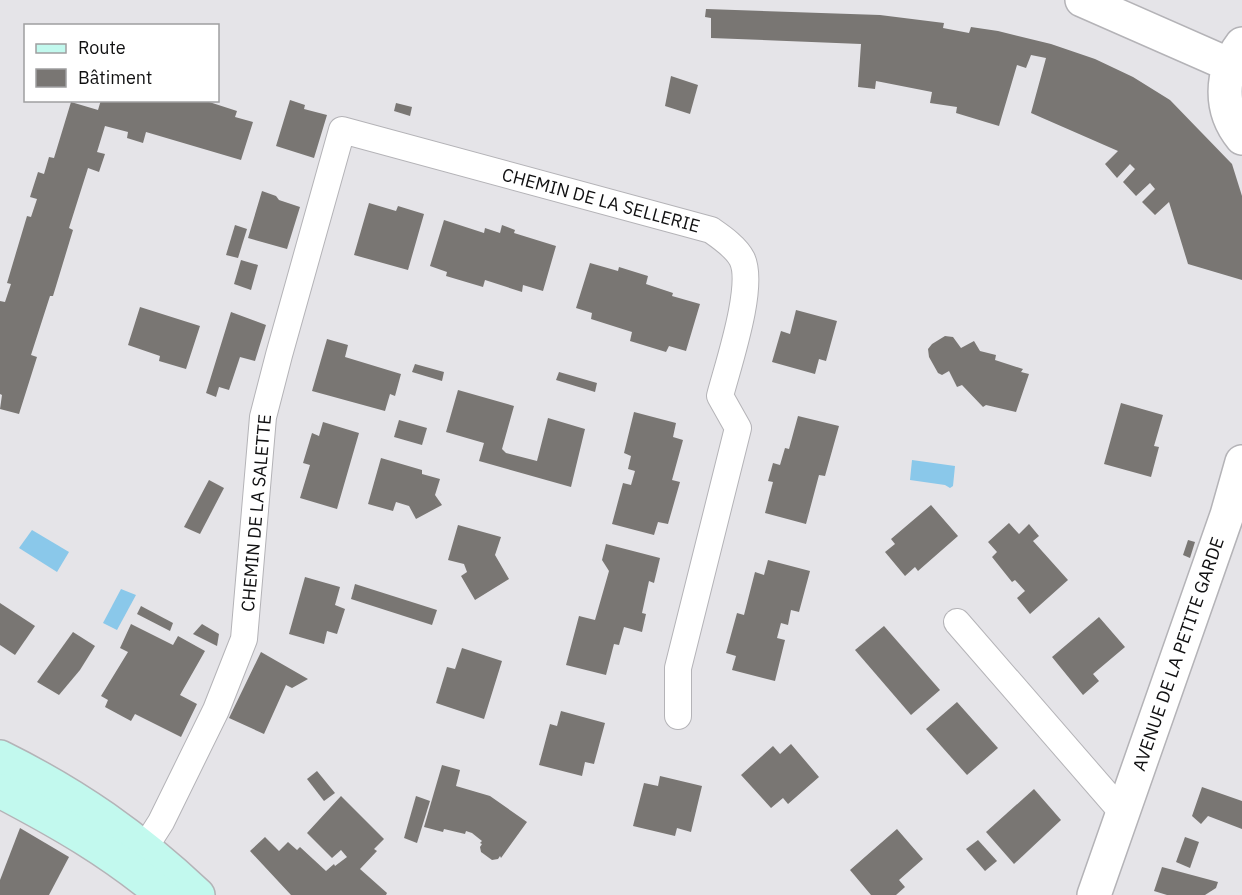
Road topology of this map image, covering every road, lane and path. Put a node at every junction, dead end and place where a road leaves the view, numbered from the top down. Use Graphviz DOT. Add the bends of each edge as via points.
graph roads {
  1 [pos="1082,0"];
  2 [pos="1236,55"];
  3 [pos="342,130"];
  4 [pos="1242,138"];
  5 [pos="1242,462"];
  6 [pos="957,622"];
  7 [pos="678,716"];
  8 [pos="0,757"];
  9 [pos="0,791"];
  10 [pos="1122,812"];
  11 [pos="145,847"];
  12 [pos="164,895"];
  13 [pos="198,895"];
  14 [pos="1094,895"];
  1 -- 2 [label="street"];
  2 -- 4 [label="street" via="1225,83 1225,101"];
  3 -- 7 [label="street, CHEMIN DE LA SELLERIE" via="711,230 742,259 744,302 720,396 738,428 678,669"];
  3 -- 11 [label="street, CHEMIN DE LA SALETTE" via="263,417 244,639 216,710"];
  5 -- 10 [label="street, AVENUE DE LA PETITE GARDE"];
  6 -- 10 [label="street"];
  8 -- 11 [label="main road" via="84,803"];
  9 -- 12 [label="main road" via="90,840"];
  10 -- 14 [label="street, AVENUE DE LA PETITE GARDE"];
  11 -- 13 [label="main road"];
}
